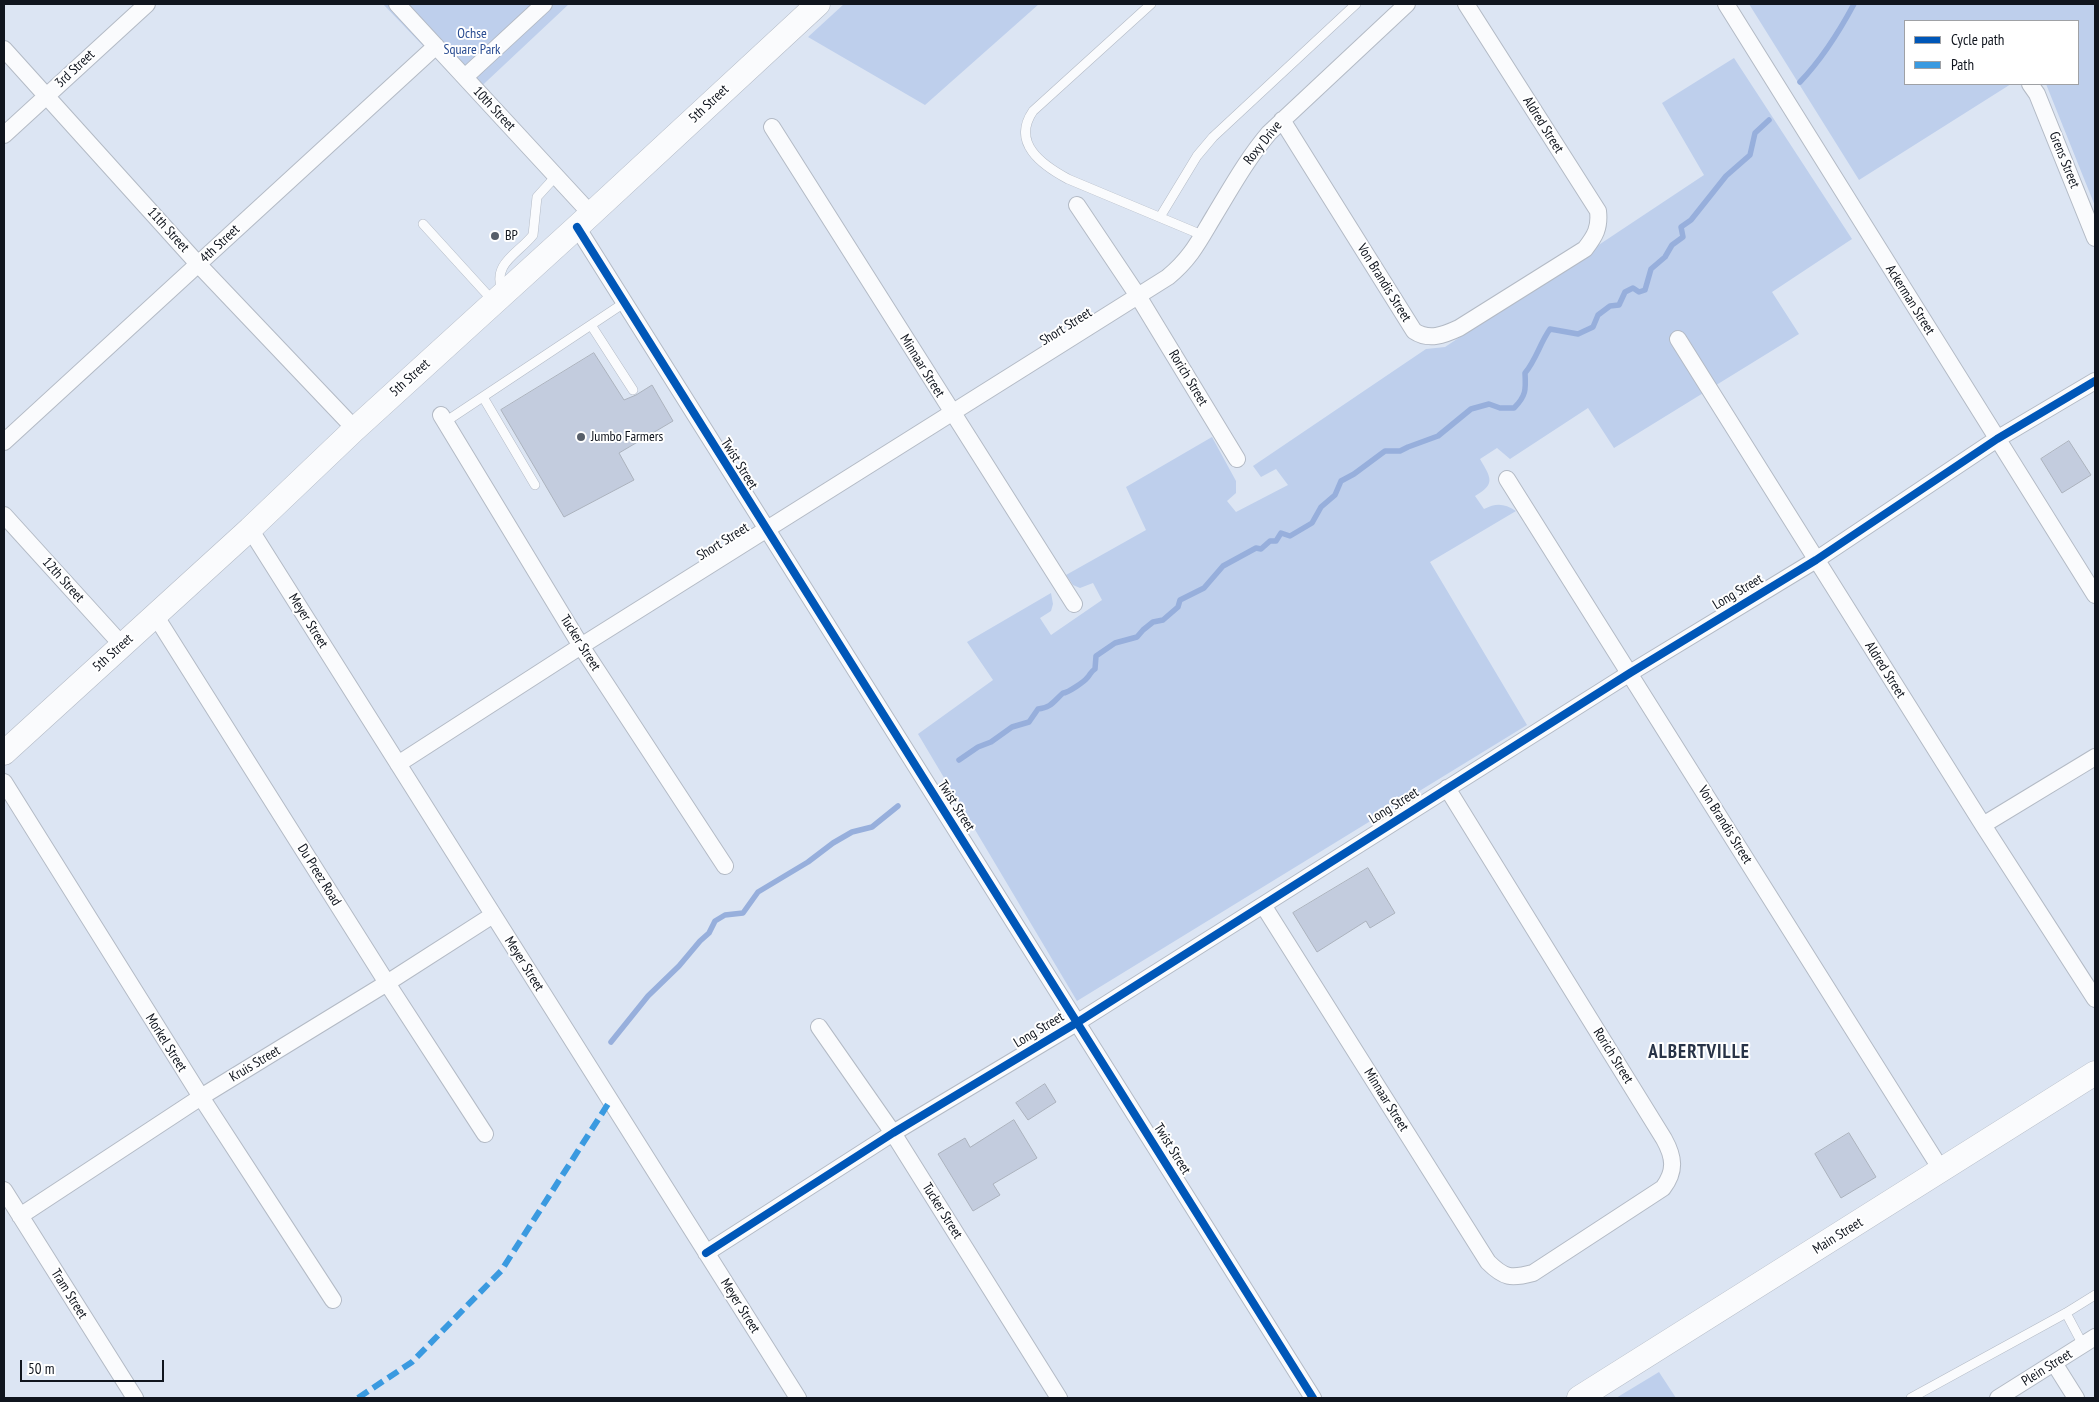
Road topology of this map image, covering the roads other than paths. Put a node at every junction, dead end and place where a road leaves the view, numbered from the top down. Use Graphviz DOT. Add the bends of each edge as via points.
graph roads {
  1 [pos="147,4"];
  2 [pos="397,4"];
  3 [pos="544,4"];
  4 [pos="818,4"];
  5 [pos="1151,4"];
  6 [pos="1356,4"];
  7 [pos="1407,4"];
  8 [pos="1466,4"];
  9 [pos="1726,4"];
  10 [pos="436,46"];
  11 [pos="4,49"];
  12 [pos="464,77"];
  13 [pos="2031,85"];
  14 [pos="46,96"];
  15 [pos="1282,120"];
  16 [pos="772,127"];
  17 [pos="4,135"];
  18 [pos="556,176"];
  19 [pos="1077,205"];
  20 [pos="1160,218"];
  21 [pos="584,220"];
  22 [pos="423,224"];
  23 [pos="1202,235"];
  24 [pos="2095,238"];
  25 [pos="1584,249"];
  26 [pos="198,264"];
  27 [pos="1138,296"];
  28 [pos="499,298"];
  29 [pos="624,303"];
  30 [pos="591,324"];
  31 [pos="1678,339"];
  32 [pos="2095,381"];
  33 [pos="633,390"];
  34 [pos="483,397"];
  35 [pos="951,413"];
  36 [pos="443,419"];
  37 [pos="355,429"];
  38 [pos="1997,439"];
  39 [pos="4,442"];
  40 [pos="1238,459"];
  41 [pos="1507,479"];
  42 [pos="535,485"];
  43 [pos="4,514"];
  44 [pos="250,528"];
  45 [pos="766,530"];
  46 [pos="1816,560"];
  47 [pos="2095,596"];
  48 [pos="1074,604"];
  49 [pos="155,615"];
  50 [pos="122,645"];
  51 [pos="581,646"];
  52 [pos="1630,673"];
  53 [pos="4,753"];
  54 [pos="2095,757"];
  55 [pos="398,764"];
  56 [pos="4,782"];
  57 [pos="1447,788"];
  58 [pos="1983,825"];
  59 [pos="725,866"];
  60 [pos="1263,905"];
  61 [pos="493,915"];
  62 [pos="387,984"];
  63 [pos="2095,999"];
  64 [pos="1078,1022"];
  65 [pos="819,1027"];
  66 [pos="2095,1073"];
  67 [pos="200,1097"];
  68 [pos="893,1133"];
  69 [pos="485,1134"];
  70 [pos="1942,1171"];
  71 [pos="4,1190"];
  72 [pos="20,1216"];
  73 [pos="706,1253"];
  74 [pos="1523,1275"];
  75 [pos="2095,1295"];
  76 [pos="333,1300"];
  77 [pos="2066,1313"];
  78 [pos="2089,1341"];
  79 [pos="2054,1363"];
  80 [pos="135,1398"];
  81 [pos="798,1398"];
  82 [pos="1059,1398"];
  83 [pos="1313,1398"];
  84 [pos="1579,1398"];
  85 [pos="1912,1398"];
  86 [pos="1998,1398"];
  87 [pos="2076,1398"];
  1 -- 14 [label="street, 3rd Street"];
  2 -- 10 [label="street, 10th Street"];
  3 -- 12 [label="street"];
  4 -- 21 [label="main road, 5th Street"];
  5 -- 20 [label="lane" via="1033,111 1024,131 1037,156 1053,170"];
  6 -- 20 [label="lane" via="1213,137 1197,156"];
  7 -- 15 [label="street, Roxy Drive"];
  8 -- 25 [label="street, Aldred Street" via="1598,211 1596,236"];
  9 -- 38 [label="street, Ackerman Street"];
  10 -- 12 [label="street, 10th Street"];
  10 -- 26 [label="street, 4th Street"];
  11 -- 14 [label="street, 11th Street"];
  12 -- 18 [label="street, 10th Street"];
  13 -- 24 [label="street, Grens Street"];
  14 -- 17 [label="street, 3rd Street"];
  14 -- 26 [label="street, 11th Street"];
  15 -- 23 [label="street, Roxy Drive" via="1254,151"];
  15 -- 25 [label="street, Von Brandis Street" via="1414,331 1420,335 1430,337 1459,328"];
  16 -- 35 [label="street, Minnaar Street"];
  18 -- 21 [label="street, 10th Street"];
  18 -- 28 [label="lane" via="537,197 533,235 502,269"];
  19 -- 27 [label="street, Rorich Street"];
  20 -- 23 [label="lane"];
  21 -- 28 [label="main road, 5th Street"];
  21 -- 29 [label="street, Twist Street"];
  22 -- 28 [label="lane"];
  23 -- 27 [label="street, Roxy Drive" via="1184,264"];
  26 -- 37 [label="street, 11th Street"];
  26 -- 39 [label="street, 4th Street"];
  27 -- 35 [label="street, Short Street"];
  27 -- 40 [label="street, Rorich Street"];
  28 -- 37 [label="main road, 5th Street"];
  29 -- 30 [label="lane"];
  29 -- 45 [label="street, Twist Street"];
  30 -- 33 [label="lane"];
  30 -- 34 [label="lane"];
  31 -- 46 [label="street, Aldred Street"];
  32 -- 38 [label="street, Long Street"];
  34 -- 36 [label="lane"];
  34 -- 42 [label="lane"];
  35 -- 45 [label="street, Short Street"];
  35 -- 48 [label="street, Minnaar Street"];
  36 -- 51 [label="street, Tucker Street"];
  37 -- 44 [label="main road, 5th Street"];
  38 -- 46 [label="street, Long Street"];
  38 -- 47 [label="street, Ackerman Street"];
  41 -- 52 [label="street, Von Brandis Street"];
  43 -- 50 [label="street, 12th Street"];
  44 -- 49 [label="main road, 5th Street"];
  44 -- 55 [label="street, Meyer Street"];
  45 -- 51 [label="street, Short Street"];
  45 -- 64 [label="street, Twist Street"];
  46 -- 52 [label="street, Long Street"];
  46 -- 58 [label="street, Aldred Street"];
  49 -- 50 [label="main road, 5th Street"];
  49 -- 62 [label="street, Du Preez Road"];
  50 -- 53 [label="main road, 5th Street"];
  51 -- 55 [label="street, Short Street"];
  51 -- 59 [label="street, Tucker Street"];
  52 -- 57 [label="street, Long Street"];
  52 -- 70 [label="street, Von Brandis Street"];
  54 -- 58 [label="street"];
  55 -- 61 [label="street, Meyer Street"];
  56 -- 67 [label="street, Morkel Street"];
  57 -- 60 [label="street, Long Street"];
  57 -- 74 [label="street, Rorich Street" via="1664,1139 1673,1163 1670,1179 1663,1188 1533,1272"];
  58 -- 63 [label="street, Aldred Street"];
  60 -- 64 [label="street, Long Street"];
  60 -- 74 [label="street, Minnaar Street" via="1488,1262 1500,1274"];
  61 -- 62 [label="street, Kruis Street"];
  61 -- 73 [label="street, Meyer Street"];
  62 -- 67 [label="street, Kruis Street"];
  62 -- 69 [label="street, Du Preez Road"];
  64 -- 68 [label="street, Long Street"];
  64 -- 83 [label="street, Twist Street"];
  65 -- 68 [label="street, Tucker Street"];
  66 -- 70 [label="main road, Main Street"];
  67 -- 72 [label="street, Kruis Street"];
  67 -- 76 [label="street, Morkel Street"];
  68 -- 73 [label="street, Long Street"];
  68 -- 82 [label="street, Tucker Street"];
  70 -- 84 [label="main road, Main Street"];
  71 -- 72 [label="street, Tram Street"];
  72 -- 80 [label="street, Tram Street"];
  73 -- 81 [label="street, Meyer Street"];
  75 -- 77 [label="lane"];
  77 -- 78 [label="lane"];
  77 -- 85 [label="lane"];
  78 -- 79 [label="street, Plein Street"];
  79 -- 86 [label="street, Plein Street"];
  79 -- 87 [label="street"];
}
